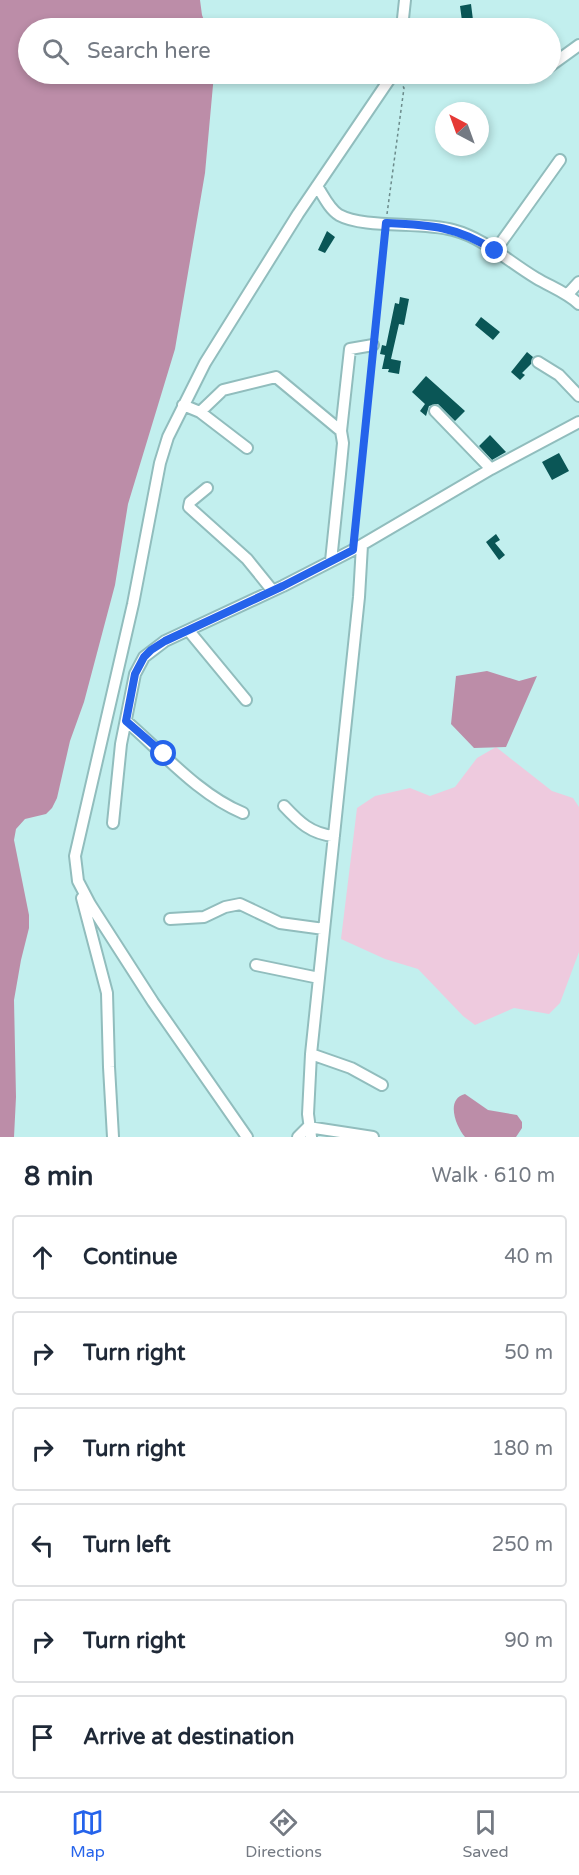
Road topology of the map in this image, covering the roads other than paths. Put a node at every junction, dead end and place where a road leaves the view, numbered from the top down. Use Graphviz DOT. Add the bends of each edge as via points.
graph roads {
  1 [pos="405,0"];
  2 [pos="403,18"];
  3 [pos="579,45"];
  4 [pos="561,58"];
  5 [pos="386,84"];
  6 [pos="560,160"];
  7 [pos="317,186"];
  8 [pos="495,251"];
  9 [pos="579,282"];
  10 [pos="568,294"];
  11 [pos="579,304"];
  12 [pos="373,345"];
  13 [pos="538,362"];
  14 [pos="579,396"];
  15 [pos="183,405"];
  16 [pos="435,411"];
  17 [pos="200,412"];
  18 [pos="579,422"];
  19 [pos="341,432"];
  20 [pos="247,448"];
  21 [pos="491,469"];
  22 [pos="207,488"];
  23 [pos="357,547"];
  24 [pos="331,561"];
  25 [pos="272,590"];
  26 [pos="189,631"];
  27 [pos="246,700"];
  28 [pos="126,721"];
  29 [pos="284,806"];
  30 [pos="243,813"];
  31 [pos="113,823"];
  32 [pos="334,836"];
  33 [pos="84,894"];
  34 [pos="170,919"];
  35 [pos="324,929"];
  36 [pos="256,965"];
  37 [pos="319,978"];
  38 [pos="311,1054"];
  39 [pos="382,1085"];
  40 [pos="309,1132"];
  41 [pos="113,1137"];
  42 [pos="247,1137"];
  43 [pos="298,1137"];
  44 [pos="373,1137"];
  1 -- 2 [label="street"];
  3 -- 4 [label="street"];
  5 -- 7 [label="street"];
  6 -- 8 [label="street"];
  7 -- 8 [label="street" via="339,215 452,230"];
  7 -- 15 [label="street" via="205,363"];
  8 -- 10 [label="street" via="538,280"];
  9 -- 10 [label="street"];
  10 -- 11 [label="street"];
  12 -- 19 [label="street" via="350,349"];
  13 -- 14 [label="street" via="560,375"];
  15 -- 17 [label="street"];
  15 -- 33 [label="street" via="160,463 133,604 75,856"];
  16 -- 21 [label="street"];
  17 -- 19 [label="street" via="223,390 276,377"];
  17 -- 20 [label="street"];
  18 -- 21 [label="street"];
  19 -- 24 [label="street"];
  21 -- 23 [label="street"];
  22 -- 25 [label="street" via="189,507 247,559"];
  23 -- 24 [label="street"];
  23 -- 32 [label="street" via="359,597"];
  24 -- 25 [label="street"];
  25 -- 26 [label="street"];
  26 -- 27 [label="street"];
  26 -- 28 [label="street" via="165,641 144,657 135,674"];
  28 -- 30 [label="street" via="207,794"];
  28 -- 31 [label="street"];
  29 -- 32 [label="street" via="309,830"];
  32 -- 35 [label="street"];
  33 -- 41 [label="street" via="82,901 107,993"];
  33 -- 42 [label="street"];
  34 -- 35 [label="street" via="204,917 240,904 280,923"];
  35 -- 37 [label="street"];
  36 -- 37 [label="street"];
  37 -- 38 [label="street"];
  38 -- 39 [label="street" via="351,1068"];
  38 -- 40 [label="street"];
  40 -- 43 [label="street"];
  40 -- 44 [label="street"];
}
